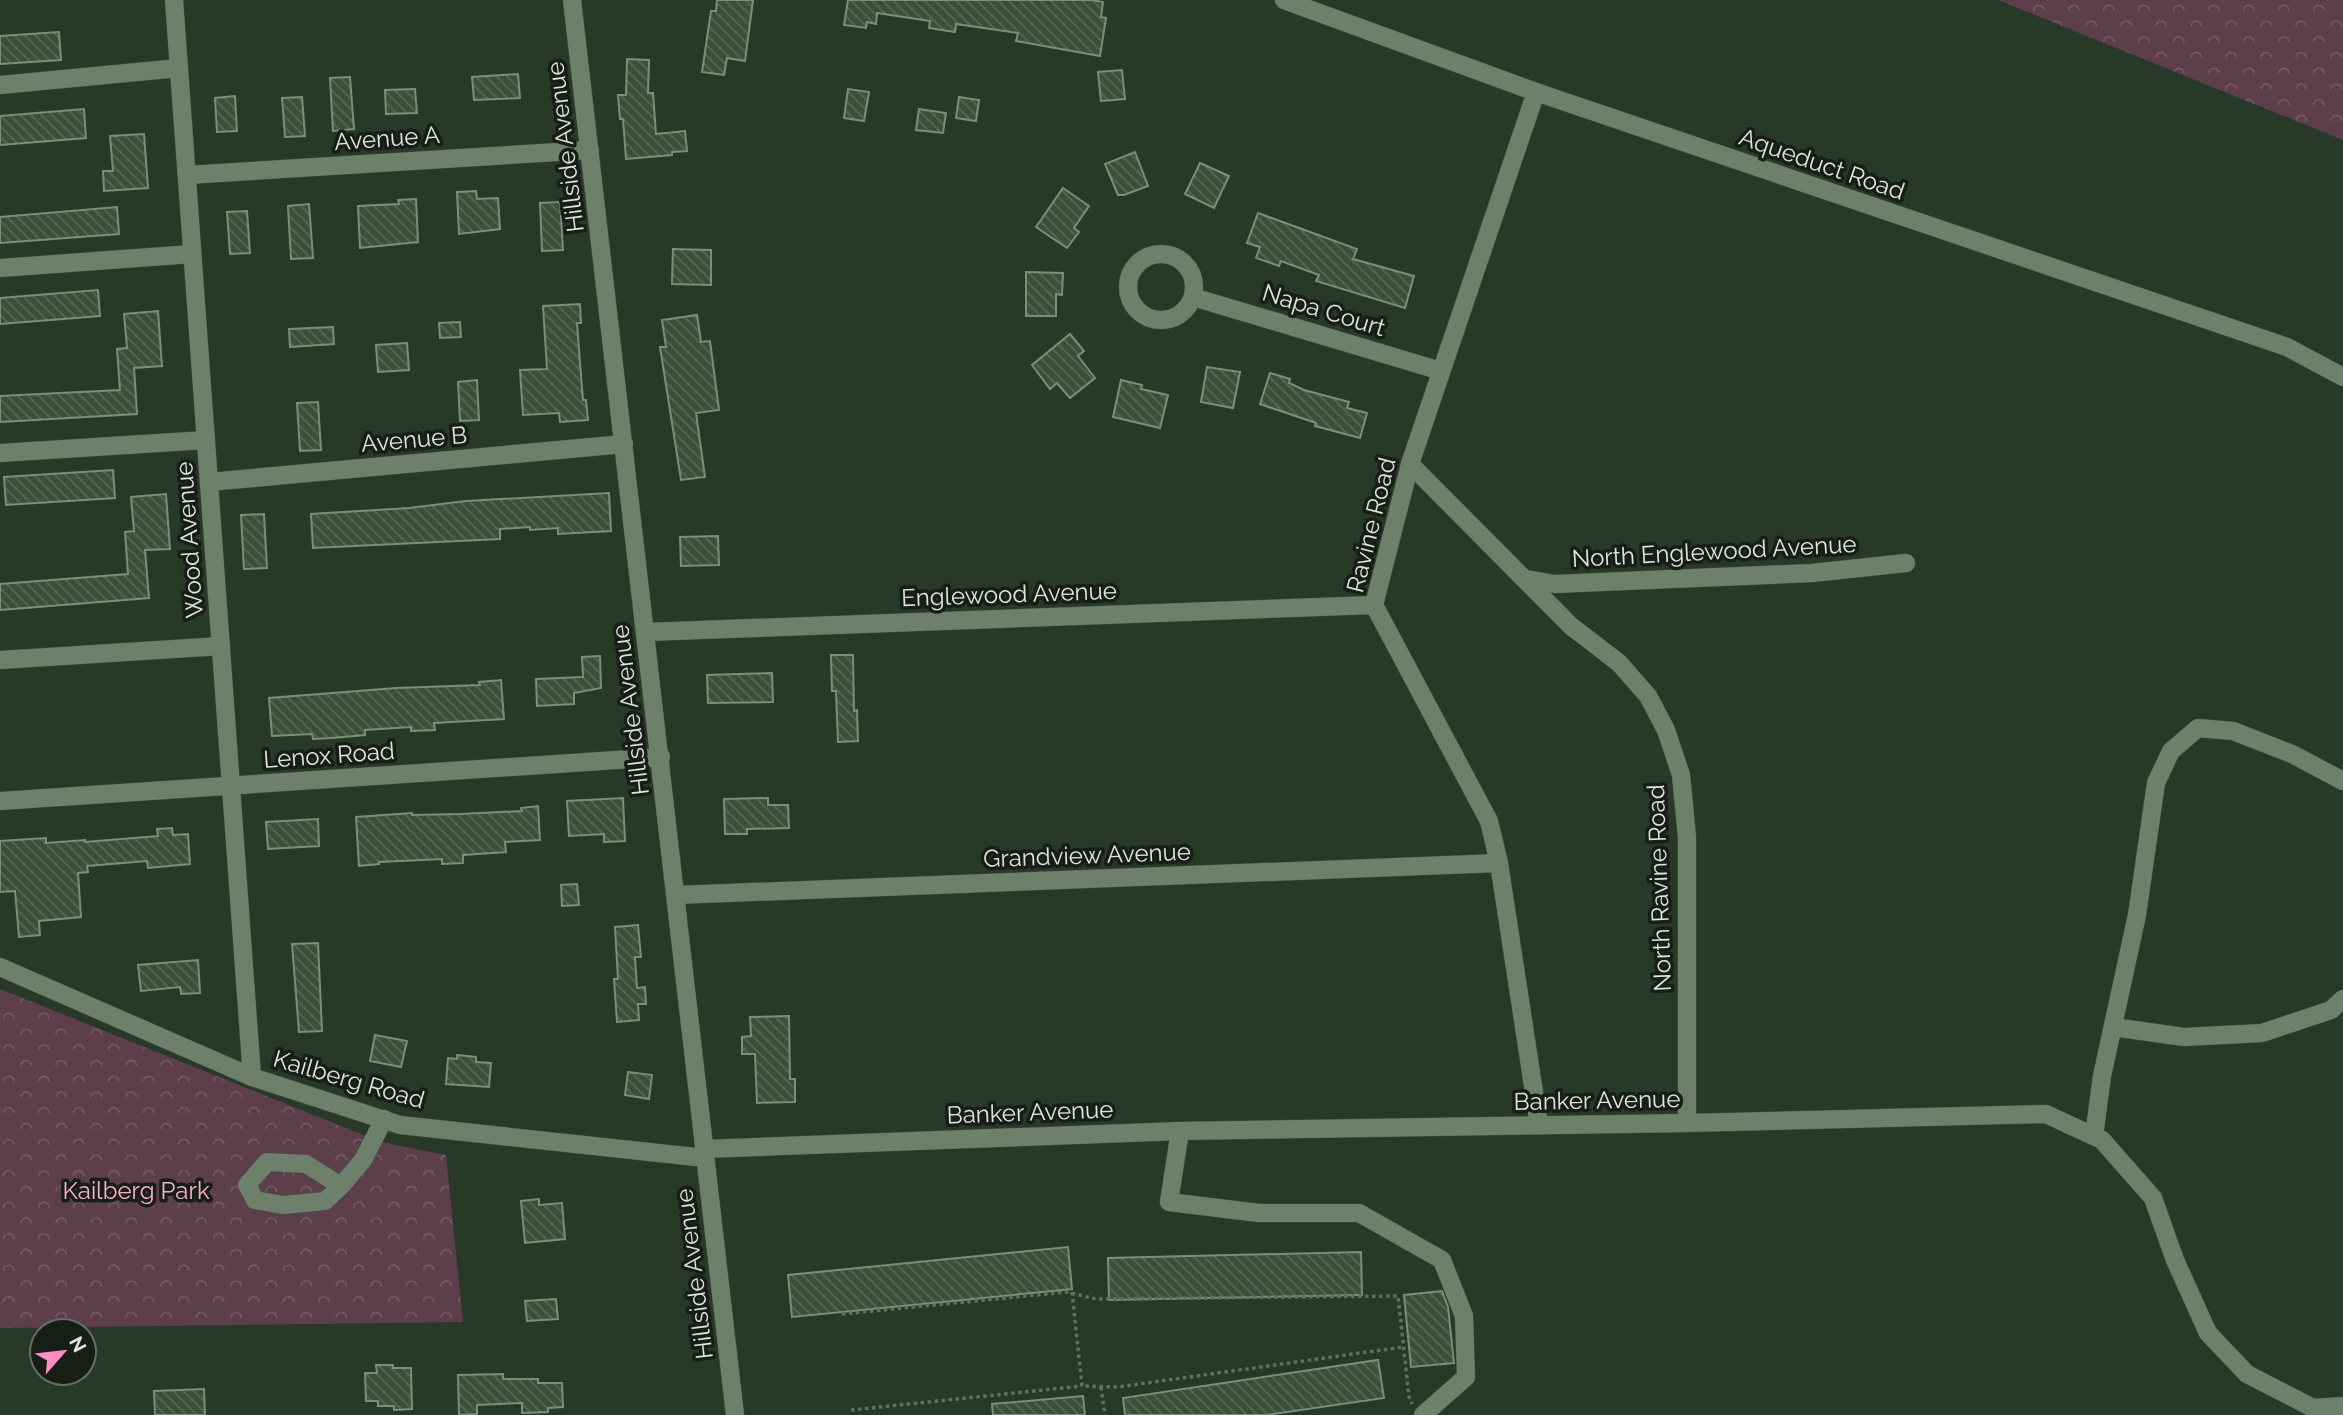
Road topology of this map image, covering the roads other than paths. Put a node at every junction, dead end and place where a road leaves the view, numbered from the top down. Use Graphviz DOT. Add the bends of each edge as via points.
graph roads {
  1 [pos="174,0"];
  2 [pos="572,0"];
  3 [pos="1284,0"];
  4 [pos="179,68"];
  5 [pos="0,85"];
  6 [pos="1536,92"];
  7 [pos="590,150"];
  8 [pos="187,175"];
  9 [pos="192,254"];
  10 [pos="0,268"];
  11 [pos="1192,297"];
  12 [pos="1441,371"];
  13 [pos="2343,377"];
  14 [pos="206,440"];
  15 [pos="624,444"];
  16 [pos="0,453"];
  17 [pos="1410,464"];
  18 [pos="209,482"];
  19 [pos="1906,563"];
  20 [pos="1526,579"];
  21 [pos="1374,605"];
  22 [pos="646,632"];
  23 [pos="221,646"];
  24 [pos="0,660"];
  25 [pos="660,757"];
  26 [pos="2343,781"];
  27 [pos="231,786"];
  28 [pos="0,801"];
  29 [pos="1499,863"];
  30 [pos="677,895"];
  31 [pos="0,967"];
  32 [pos="2343,999"];
  33 [pos="2113,1027"];
  34 [pos="252,1077"];
  35 [pos="384,1119"];
  36 [pos="1687,1123"];
  37 [pos="1539,1125"];
  38 [pos="1180,1131"];
  39 [pos="2094,1136"];
  40 [pos="704,1153"];
  41 [pos="341,1186"];
  42 [pos="2343,1406"];
  43 [pos="1418,1410"];
  44 [pos="735,1415"];
  1 -- 4 [label="street, Wood Avenue"];
  2 -- 7 [label="street, Hillside Avenue"];
  3 -- 6 [label="street, Aqueduct Road"];
  4 -- 5 [label="street"];
  4 -- 8 [label="street, Wood Avenue"];
  6 -- 12 [label="street, Ravine Road"];
  6 -- 13 [label="street, Aqueduct Road" via="2287,347"];
  7 -- 8 [label="street, Avenue A"];
  7 -- 15 [label="street, Hillside Avenue"];
  8 -- 9 [label="street, Wood Avenue"];
  9 -- 10 [label="street"];
  9 -- 14 [label="street, Wood Avenue"];
  11 -- 12 [label="street, Napa Court"];
  12 -- 17 [label="street, Ravine Road"];
  14 -- 16 [label="street"];
  14 -- 18 [label="street, Wood Avenue"];
  15 -- 18 [label="street, Avenue B"];
  15 -- 22 [label="street, Hillside Avenue"];
  17 -- 20 [label="street, North Ravine Road"];
  17 -- 21 [label="street, Ravine Road"];
  18 -- 23 [label="street, Wood Avenue"];
  19 -- 20 [label="street, North Englewood Avenue" via="1799,574 1555,584"];
  20 -- 36 [label="street, North Ravine Road" via="1571,626 1619,663 1648,696 1666,730 1681,775 1687,837"];
  21 -- 22 [label="street, Englewood Avenue"];
  21 -- 29 [label="street, Ravine Road" via="1489,821"];
  22 -- 25 [label="street, Hillside Avenue"];
  23 -- 24 [label="street"];
  23 -- 27 [label="street, Wood Avenue"];
  25 -- 27 [label="street, Lenox Road"];
  25 -- 30 [label="street, Hillside Avenue"];
  26 -- 33 [label="street" via="2233,731 2198,728 2171,751 2156,783 2137,915"];
  27 -- 28 [label="street, Lenox Road"];
  27 -- 34 [label="street, Wood Avenue"];
  29 -- 30 [label="street, Grandview Avenue"];
  29 -- 37 [label="street, Ravine Road"];
  30 -- 40 [label="street, Hillside Avenue"];
  31 -- 34 [label="street, Kailberg Road"];
  32 -- 33 [label="street" via="2331,1010 2262,1033 2184,1037"];
  33 -- 39 [label="street"];
  34 -- 35 [label="street, Kailberg Road"];
  35 -- 40 [label="street, Kailberg Road" via="400,1125 530,1140"];
  35 -- 41 [label="street" via="363,1160"];
  36 -- 37 [label="street, Banker Avenue"];
  36 -- 39 [label="street, Banker Avenue" via="2046,1114"];
  37 -- 38 [label="street, Banker Avenue"];
  38 -- 40 [label="street, Banker Avenue"];
  38 -- 43 [label="street" via="1169,1202 1259,1213 1359,1213 1442,1260 1464,1316 1466,1377"];
  39 -- 42 [label="street, Banker Avenue" via="2153,1198 2208,1333 2247,1374 2312,1408"];
  40 -- 44 [label="street, Hillside Avenue"];
  41 -- 41 [label="street" via="306,1164 267,1162 247,1185 254,1200 283,1205 325,1201"];
}
